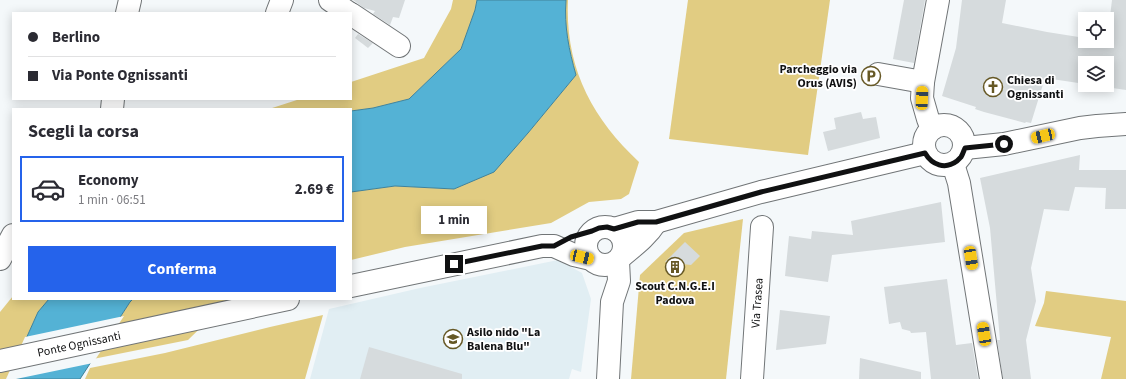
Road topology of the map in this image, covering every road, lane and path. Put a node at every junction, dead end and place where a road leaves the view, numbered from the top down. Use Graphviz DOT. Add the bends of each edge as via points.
graph roads {
  1 [pos="130,0"];
  2 [pos="282,0"];
  3 [pos="330,0"];
  4 [pos="938,0"];
  5 [pos="127,12"];
  6 [pos="277,12"];
  7 [pos="347,12"];
  8 [pos="352,15"];
  9 [pos="399,46"];
  10 [pos="878,74"];
  11 [pos="923,82"];
  12 [pos="1126,124"];
  13 [pos="932,129"];
  14 [pos="925,153"];
  15 [pos="959,156"];
  16 [pos="656,222"];
  17 [pos="762,227"];
  18 [pos="614,229"];
  19 [pos="592,231"];
  20 [pos="12,238"];
  21 [pos="554,246"];
  22 [pos="620,258"];
  23 [pos="0,259"];
  24 [pos="594,261"];
  25 [pos="352,286"];
  26 [pos="283,300"];
  27 [pos="612,302"];
  28 [pos="0,361"];
  29 [pos="608,379"];
  30 [pos="752,379"];
  31 [pos="991,379"];
  1 -- 5 [label="street"];
  2 -- 6 [label="street"];
  3 -- 7 [label="street"];
  4 -- 11 [label="street"];
  8 -- 9 [label="street"];
  10 -- 11 [label="street"];
  11 -- 13 [label="street" via="922,98"];
  12 -- 15 [label="street" via="1080,128"];
  13 -- 14 [label="street" via="924,139"];
  13 -- 15 [label="street" via="943,125 955,127 963,136"];
  14 -- 15 [label="street" via="934,163 946,166"];
  14 -- 16 [label="street" via="761,192"];
  15 -- 31 [label="street" via="959,183"];
  16 -- 18 [label="street" via="638,222"];
  16 -- 22 [label="street" via="639,242"];
  17 -- 30 [label="street, Via Trasea"];
  18 -- 19 [label="street" via="607,227"];
  18 -- 22 [label="street" via="624,240 625,248"];
  19 -- 21 [label="street" via="571,237"];
  19 -- 24 [label="street" via="586,245 587,252"];
  20 -- 23 [label="street"];
  21 -- 24 [label="street"];
  21 -- 25 [label="street" via="542,246"];
  22 -- 24 [label="street" via="608,266"];
  22 -- 27 [label="street" via="619,281"];
  24 -- 27 [label="street" via="600,280"];
  26 -- 28 [label="street, Ponte Ognissanti"];
  27 -- 29 [label="street"];
}
